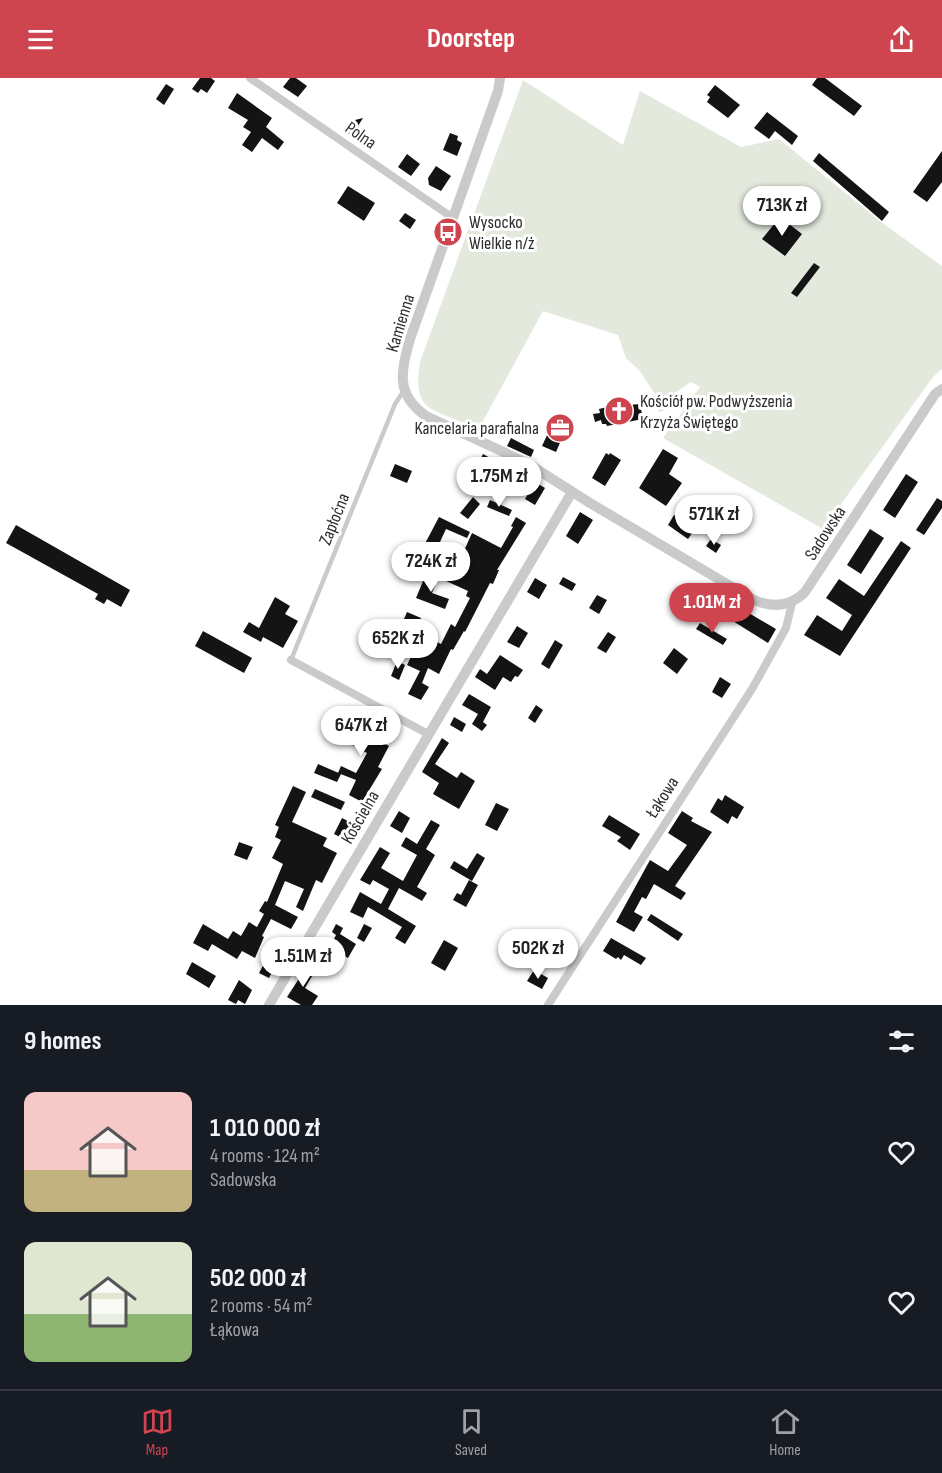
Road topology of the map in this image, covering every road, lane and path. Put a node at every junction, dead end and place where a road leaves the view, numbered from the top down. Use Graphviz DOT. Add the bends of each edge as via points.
graph roads {
  1 [pos="250,78"];
  2 [pos="500,78"];
  3 [pos="453,218"];
  4 [pos="942,389"];
  5 [pos="405,390"];
  6 [pos="572,492"];
  7 [pos="792,603"];
  8 [pos="291,660"];
  9 [pos="376,706"];
  10 [pos="368,722"];
  11 [pos="428,734"];
  12 [pos="269,1005"];
  13 [pos="548,1005"];
  1 -- 3 [label="street, Polna"];
  2 -- 3 [label="street, Kamienna"];
  3 -- 5 [label="street, Kamienna" via="410,339 403,374"];
  4 -- 7 [label="street, Sadowska" via="812,583"];
  5 -- 6 [label="street" via="407,399 426,416 507,452"];
  5 -- 8 [label="lane, Zapłoćna" via="395,404"];
  6 -- 7 [label="street" via="754,600 772,605"];
  6 -- 11 [label="street, Kościelna"];
  7 -- 13 [label="street, Łąkowa" via="786,628 752,689"];
  8 -- 9 [label="street"];
  9 -- 10 [label="lane"];
  9 -- 11 [label="street"];
  11 -- 12 [label="street, Kościelna"];
}
